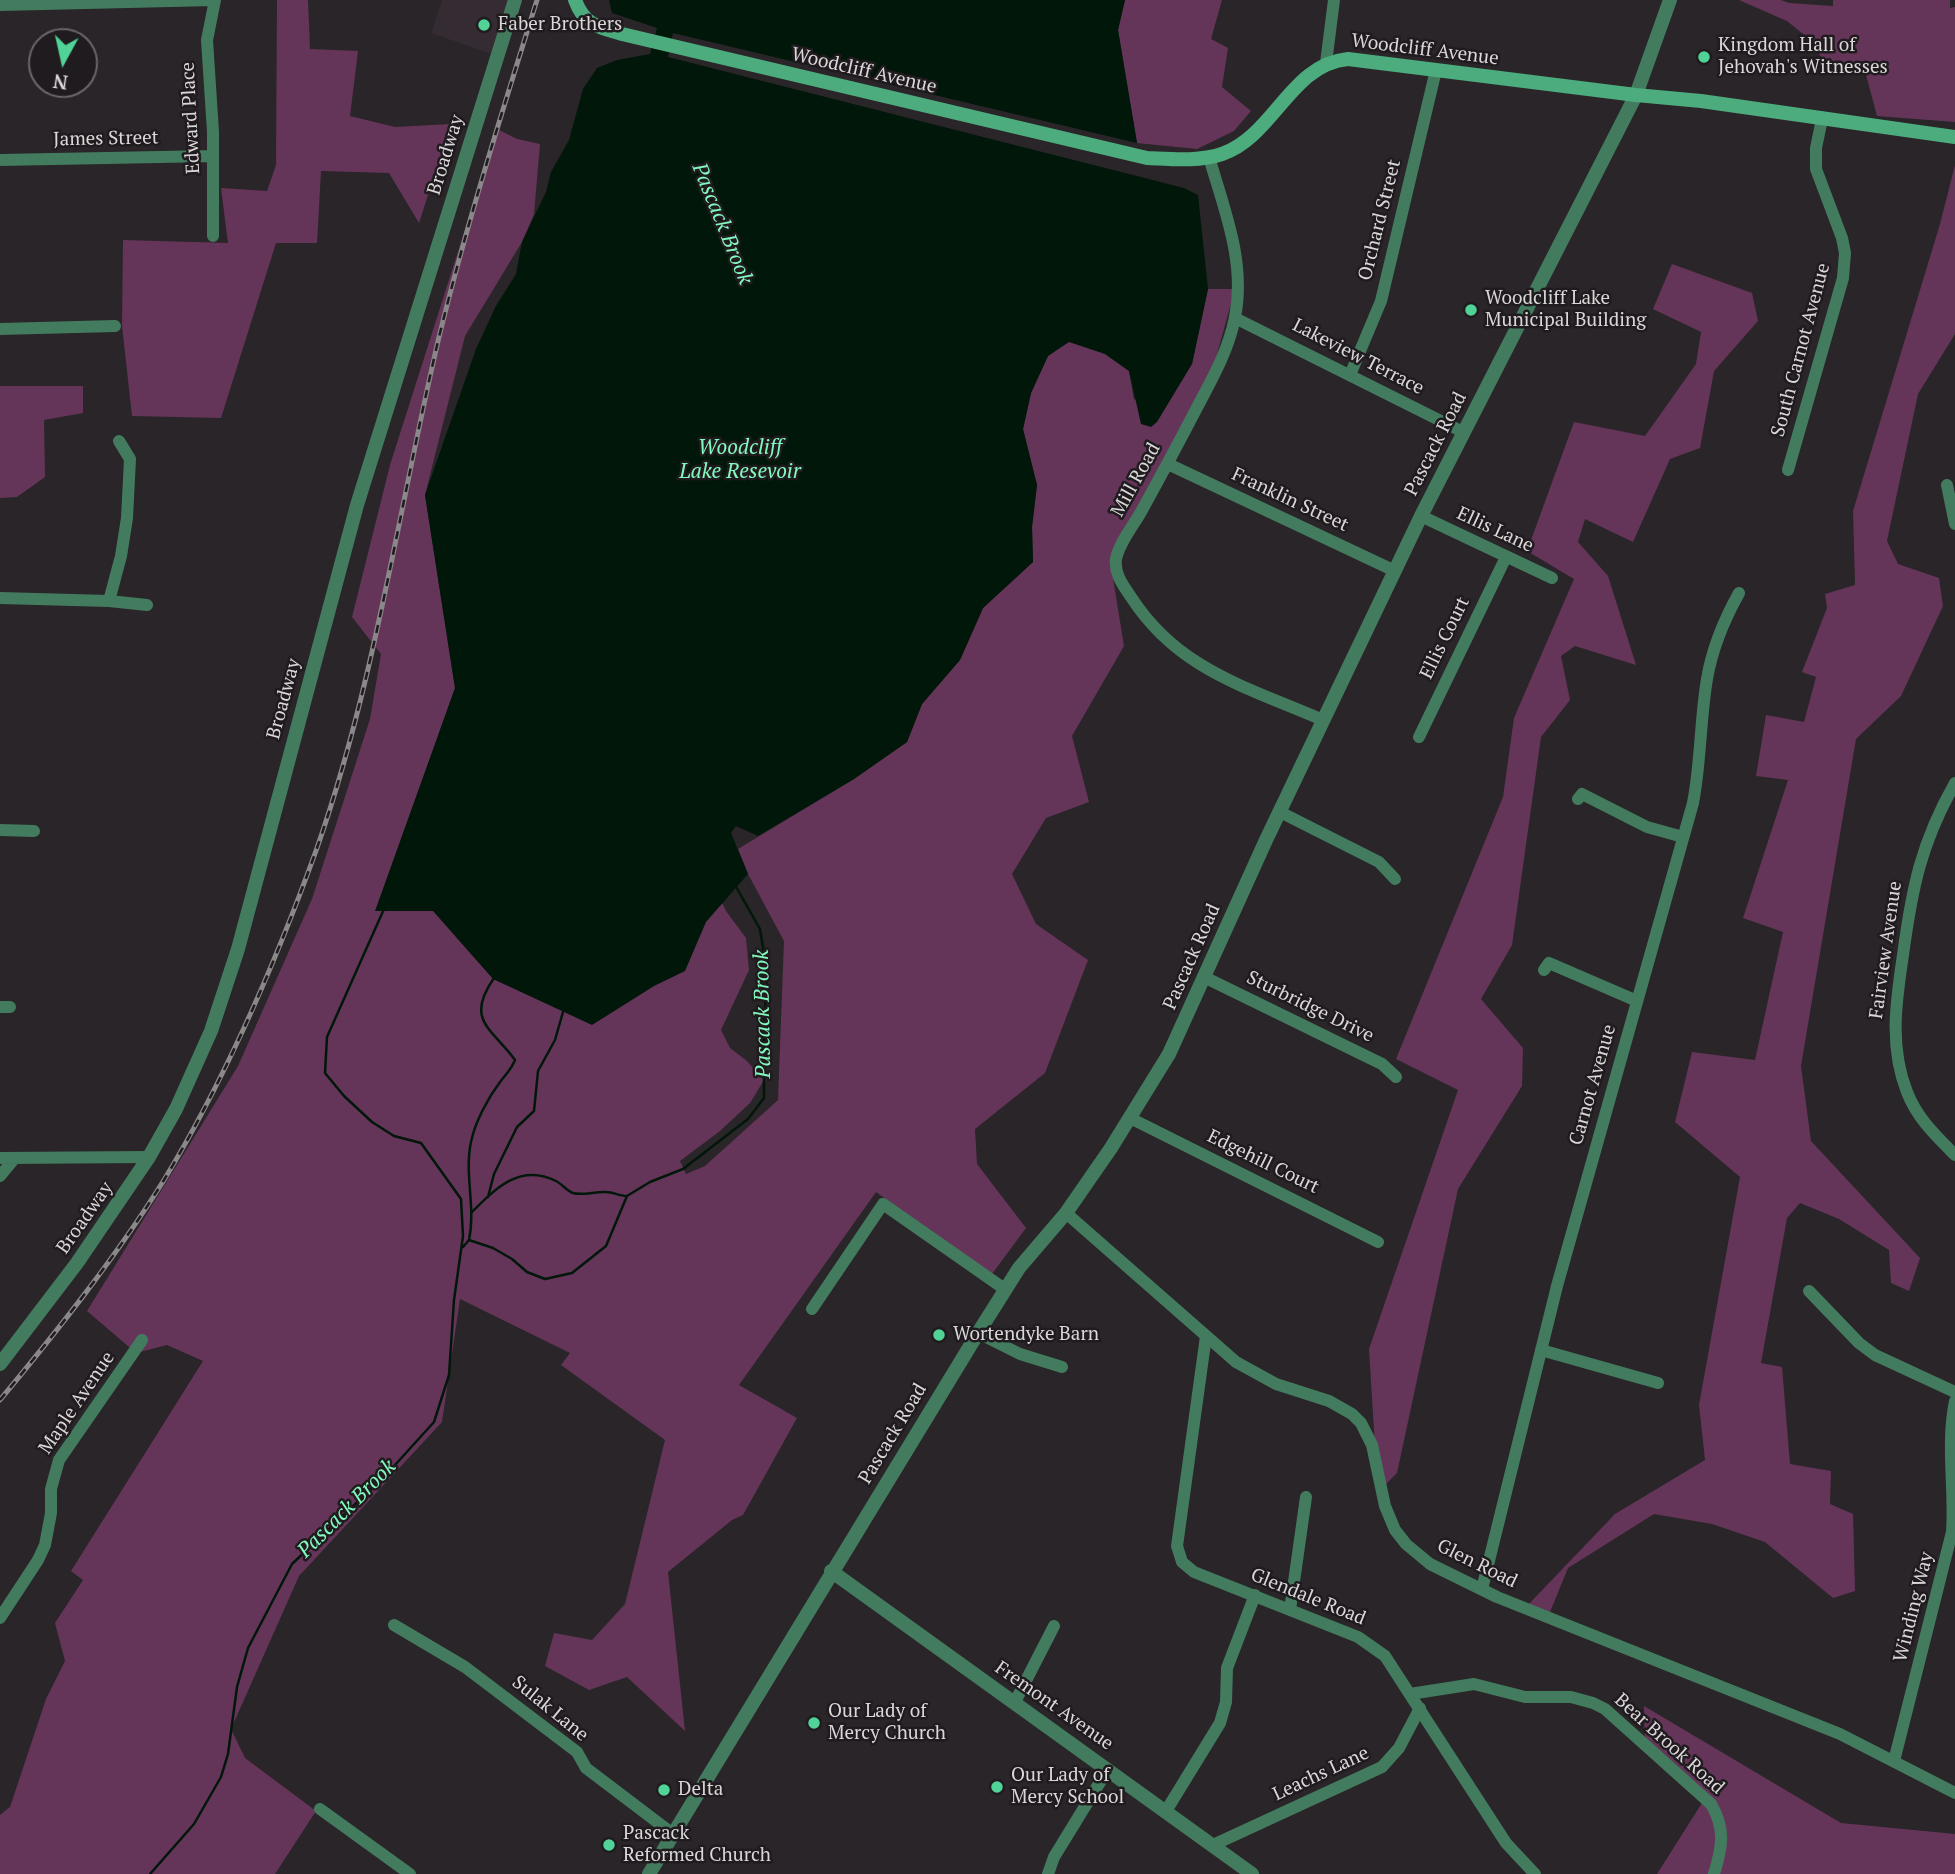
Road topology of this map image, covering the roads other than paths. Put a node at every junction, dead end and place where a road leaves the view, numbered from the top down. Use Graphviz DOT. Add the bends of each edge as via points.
graph roads {
  1 [pos="214,0"];
  2 [pos="515,0"];
  3 [pos="575,0"];
  4 [pos="1334,0"];
  5 [pos="1670,0"];
  6 [pos="0,5"];
  7 [pos="1326,63"];
  8 [pos="1436,70"];
  9 [pos="1636,95"];
  10 [pos="1822,119"];
  11 [pos="1955,137"];
  12 [pos="213,156"];
  13 [pos="1209,157"];
  14 [pos="0,160"];
  15 [pos="213,236"];
  16 [pos="1235,318"];
  17 [pos="115,326"];
  18 [pos="0,329"];
  19 [pos="1350,374"];
  20 [pos="1463,432"];
  21 [pos="119,441"];
  22 [pos="1168,464"];
  23 [pos="1788,470"];
  24 [pos="1947,485"];
  25 [pos="1421,516"];
  26 [pos="1955,524"];
  27 [pos="1506,556"];
  28 [pos="1395,571"];
  29 [pos="1552,578"];
  30 [pos="1739,593"];
  31 [pos="0,598"];
  32 [pos="109,601"];
  33 [pos="147,604"];
  34 [pos="1323,720"];
  35 [pos="1419,737"];
  36 [pos="1955,783"];
  37 [pos="1578,799"];
  38 [pos="1280,812"];
  39 [pos="0,830"];
  40 [pos="34,831"];
  41 [pos="1683,837"];
  42 [pos="1395,879"];
  43 [pos="1544,970"];
  44 [pos="1204,977"];
  45 [pos="1637,1001"];
  46 [pos="1396,1077"];
  47 [pos="1130,1118"];
  48 [pos="1955,1155"];
  49 [pos="149,1157"];
  50 [pos="0,1158"];
  51 [pos="15,1158"];
  52 [pos="0,1176"];
  53 [pos="1066,1213"];
  54 [pos="1378,1242"];
  55 [pos="1006,1290"];
  56 [pos="1809,1291"];
  57 [pos="812,1309"];
  58 [pos="978,1332"];
  59 [pos="1206,1336"];
  60 [pos="142,1340"];
  61 [pos="1541,1350"];
  62 [pos="0,1364"];
  63 [pos="1062,1367"];
  64 [pos="1658,1383"];
  65 [pos="1955,1392"];
  66 [pos="1955,1401"];
  67 [pos="1953,1460"];
  68 [pos="1306,1497"];
  69 [pos="831,1571"];
  70 [pos="1482,1589"];
  71 [pos="1255,1595"];
  72 [pos="4,1603"];
  73 [pos="1290,1609"];
  74 [pos="0,1618"];
  75 [pos="394,1625"];
  76 [pos="1054,1626"];
  77 [pos="1410,1694"];
  78 [pos="1015,1702"];
  79 [pos="1419,1708"];
  80 [pos="1894,1761"];
  81 [pos="1108,1769"];
  82 [pos="1955,1793"];
  83 [pos="320,1808"];
  84 [pos="1166,1811"];
  85 [pos="673,1834"];
  86 [pos="1213,1845"];
  87 [pos="410,1874"];
  88 [pos="649,1874"];
  89 [pos="1048,1874"];
  90 [pos="1252,1874"];
  91 [pos="1535,1874"];
  92 [pos="1714,1874"];
  1 -- 6 [label="street"];
  1 -- 12 [label="street, Edward Place" via="207,40"];
  2 -- 49 [label="street, Broadway" via="357,505 225,990 195,1070"];
  3 -- 13 [label="main road, Woodcliff Avenue" via="583,17 596,26 672,46 1147,158"];
  4 -- 7 [label="street"];
  5 -- 9 [label="street, Pascack Road"];
  7 -- 8 [label="main road, Woodcliff Avenue" via="1365,60"];
  7 -- 13 [label="main road, Woodcliff Avenue" via="1310,74 1249,140"];
  8 -- 9 [label="main road, Woodcliff Avenue"];
  8 -- 19 [label="street, Orchard Street" via="1381,302"];
  9 -- 10 [label="main road, Woodcliff Avenue"];
  9 -- 20 [label="street, Pascack Road"];
  10 -- 11 [label="main road, Woodcliff Avenue"];
  10 -- 23 [label="street, South Carnot Avenue" via="1815,169 1842,238 1843,278"];
  12 -- 14 [label="street, James Street"];
  12 -- 15 [label="street, Edward Place"];
  13 -- 16 [label="street, Mill Road" via="1236,252"];
  16 -- 19 [label="street, Lakeview Terrace"];
  16 -- 22 [label="street, Mill Road" via="1221,361"];
  17 -- 18 [label="street"];
  19 -- 20 [label="street, Lakeview Terrace"];
  20 -- 25 [label="street, Pascack Road"];
  21 -- 32 [label="street" via="130,459 127,518"];
  22 -- 28 [label="street, Franklin Street"];
  22 -- 34 [label="street, Mill Road" via="1119,551 1119,578 1142,615 1192,661"];
  24 -- 26 [label="street"];
  25 -- 27 [label="street, Ellis Lane"];
  25 -- 28 [label="street, Pascack Road"];
  27 -- 29 [label="street, Ellis Lane"];
  27 -- 35 [label="street, Ellis Court"];
  28 -- 34 [label="street, Pascack Road"];
  30 -- 41 [label="street, Carnot Avenue" via="1721,629 1707,676 1699,774"];
  31 -- 32 [label="street"];
  32 -- 33 [label="street"];
  34 -- 38 [label="street, Pascack Road"];
  36 -- 48 [label="street, Fairview Avenue" via="1932,828 1912,889 1894,1031 1908,1093 1925,1125"];
  37 -- 41 [label="street" via="1582,794 1647,827"];
  38 -- 42 [label="street" via="1380,862"];
  38 -- 44 [label="street, Pascack Road"];
  39 -- 40 [label="street"];
  41 -- 45 [label="street, Carnot Avenue"];
  43 -- 45 [label="street" via="1549,963"];
  44 -- 46 [label="street, Sturbridge Drive" via="1382,1064"];
  44 -- 47 [label="street, Pascack Road" via="1169,1054"];
  45 -- 61 [label="street, Carnot Avenue"];
  47 -- 53 [label="street, Pascack Road"];
  47 -- 54 [label="street, Edgehill Court"];
  49 -- 51 [label="street"];
  49 -- 62 [label="street, Broadway"];
  50 -- 51 [label="street"];
  51 -- 52 [label="street"];
  53 -- 55 [label="street, Pascack Road"];
  53 -- 59 [label="street, Glen Road"];
  55 -- 57 [label="street" via="883,1204"];
  55 -- 58 [label="street, Pascack Road"];
  56 -- 65 [label="street" via="1859,1343"];
  58 -- 63 [label="street" via="1020,1354"];
  58 -- 69 [label="street, Pascack Road"];
  59 -- 70 [label="street, Glen Road" via="1252,1373 1352,1414 1367,1433 1395,1530 1430,1564"];
  59 -- 71 [label="street, Glendale Road" via="1178,1554 1194,1572"];
  60 -- 72 [label="street, Maple Avenue" via="59,1460 45,1545"];
  61 -- 64 [label="street"];
  61 -- 70 [label="street, Carnot Avenue"];
  66 -- 67 [label="street, Winding Way" via="1950,1438"];
  67 -- 80 [label="street, Winding Way" via="1952,1532"];
  68 -- 73 [label="street"];
  69 -- 78 [label="street, Fremont Avenue"];
  69 -- 85 [label="street, Pascack Road"];
  70 -- 80 [label="street, Glen Road" via="1780,1708"];
  71 -- 73 [label="street, Glendale Road"];
  71 -- 84 [label="street" via="1227,1668 1224,1713"];
  72 -- 74 [label="street, Maple Avenue"];
  73 -- 77 [label="street, Glendale Road" via="1372,1645 1390,1662"];
  75 -- 85 [label="street, Sulak Lane" via="465,1667 577,1752 586,1768"];
  76 -- 78 [label="street"];
  77 -- 79 [label="street, Glendale Road"];
  77 -- 92 [label="street, Bear Brook Road" via="1474,1684 1525,1697 1582,1699 1605,1709 1711,1804 1723,1837"];
  78 -- 81 [label="street, Fremont Avenue"];
  79 -- 86 [label="street, Leachs Lane" via="1399,1748 1382,1767"];
  79 -- 91 [label="street, Glendale Road" via="1506,1843"];
  80 -- 82 [label="street, Glen Road"];
  81 -- 84 [label="street, Fremont Avenue"];
  81 -- 89 [label="street"];
  83 -- 87 [label="street"];
  84 -- 86 [label="street, Fremont Avenue"];
  85 -- 88 [label="street, Pascack Road"];
  86 -- 90 [label="street, Fremont Avenue"];
}
